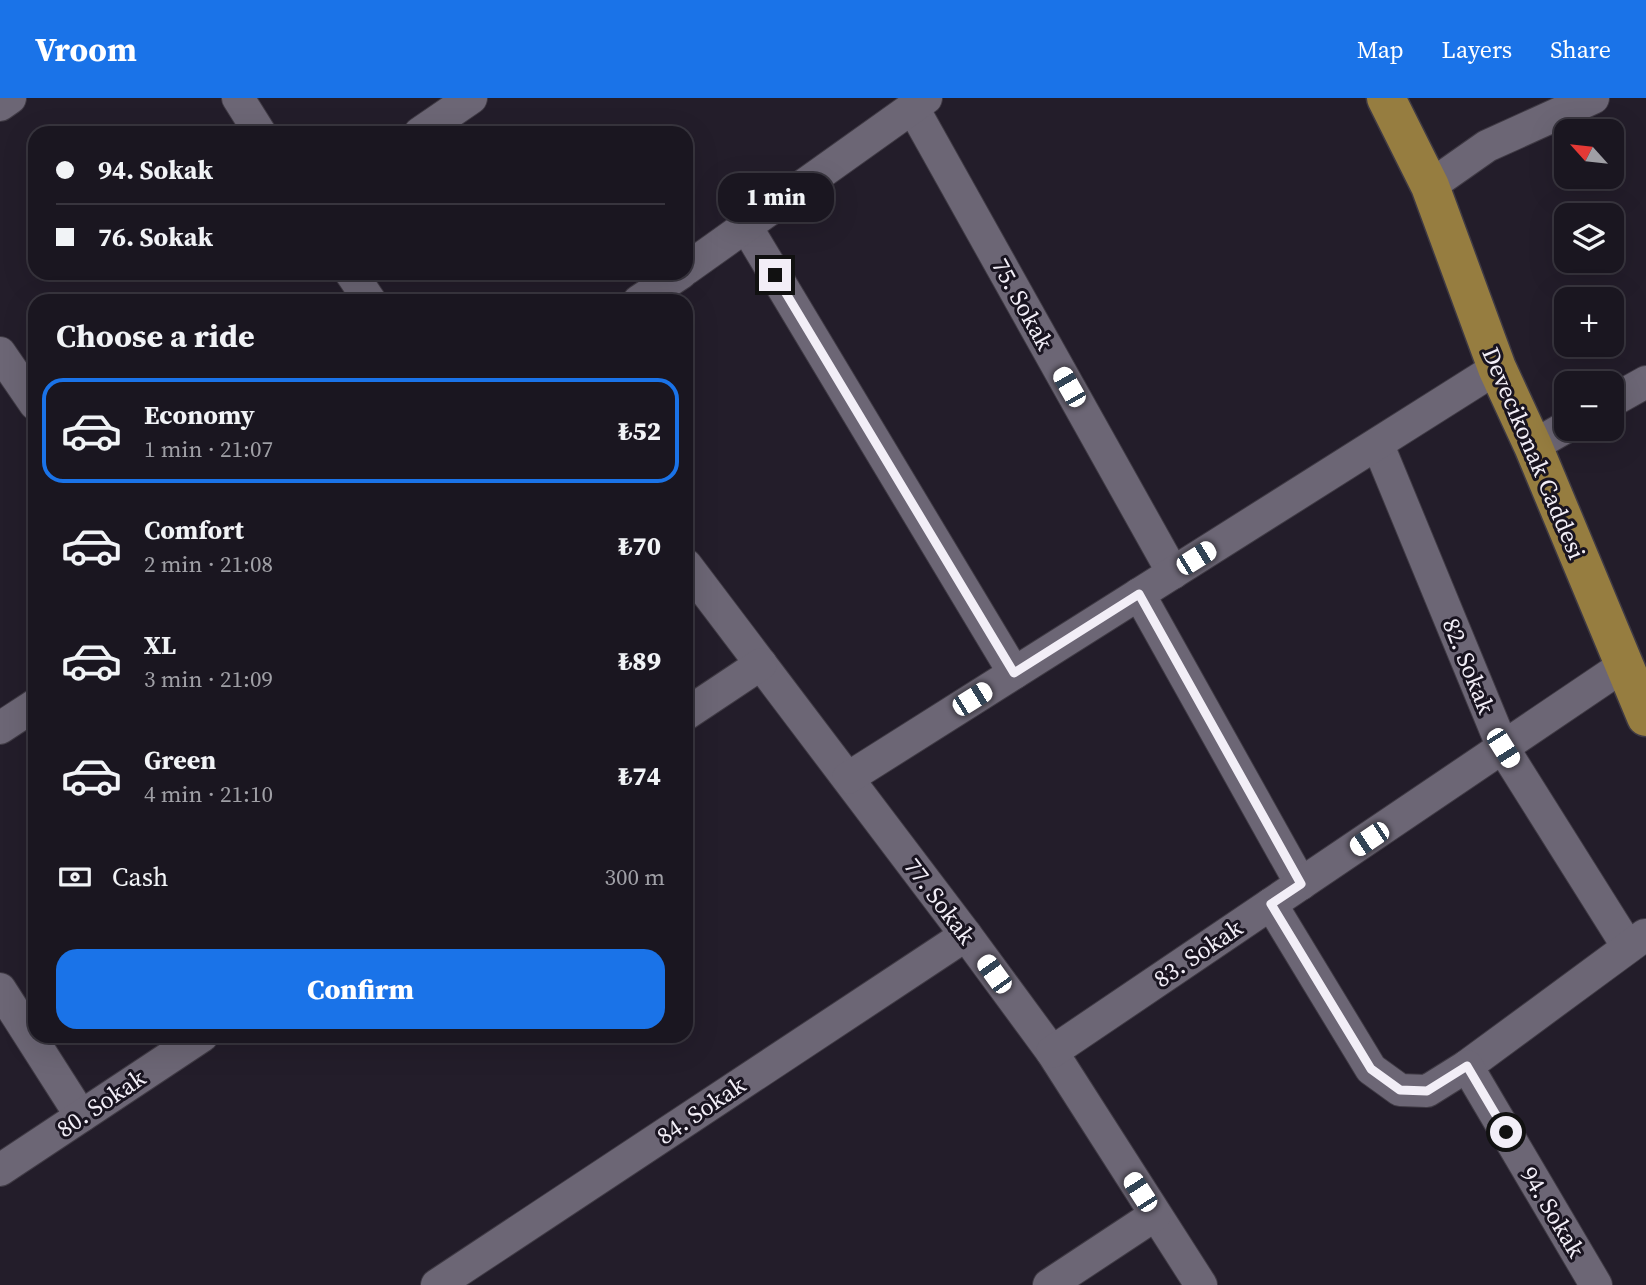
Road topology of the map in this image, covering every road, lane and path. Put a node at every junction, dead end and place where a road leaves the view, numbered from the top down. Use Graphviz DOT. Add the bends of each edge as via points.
graph roads {
  1 [pos="10,98"];
  2 [pos="238,98"];
  3 [pos="471,98"];
  4 [pos="1358,98"];
  5 [pos="1386,98"];
  6 [pos="1593,98"];
  7 [pos="919,103"];
  8 [pos="0,105"];
  9 [pos="256,126"];
  10 [pos="430,126"];
  11 [pos="1430,186"];
  12 [pos="747,228"];
  13 [pos="693,264"];
  14 [pos="670,280"];
  15 [pos="650,294"];
  16 [pos="0,353"];
  17 [pos="1497,368"];
  18 [pos="1646,382"];
  19 [pos="28,394"];
  20 [pos="1624,394"];
  21 [pos="1554,434"];
  22 [pos="1378,445"];
  23 [pos="1533,446"];
  24 [pos="1173,573"];
  25 [pos="693,574"];
  26 [pos="1139,594"];
  27 [pos="761,664"];
  28 [pos="1014,673"];
  29 [pos="1637,688"];
  30 [pos="693,709"];
  31 [pos="28,710"];
  32 [pos="0,728"];
  33 [pos="1503,748"];
  34 [pos="848,778"];
  35 [pos="1301,884"];
  36 [pos="1271,904"];
  37 [pos="966,934"];
  38 [pos="1637,941"];
  39 [pos="0,989"];
  40 [pos="28,1033"];
  41 [pos="34,1043"];
  42 [pos="190,1043"];
  43 [pos="1052,1052"];
  44 [pos="1467,1066"];
  45 [pos="81,1116"];
  46 [pos="0,1170"];
  47 [pos="1155,1215"];
  48 [pos="437,1285"];
  49 [pos="1049,1285"];
  50 [pos="1201,1285"];
  51 [pos="1596,1285"];
  1 -- 8 [label="street"];
  2 -- 9 [label="street"];
  3 -- 10 [label="street"];
  4 -- 11 [label="main road"];
  5 -- 11 [label="main road"];
  6 -- 11 [label="street" via="1487,146"];
  7 -- 12 [label="street"];
  7 -- 24 [label="street, 75. Sokak"];
  11 -- 17 [label="main road, Devecikonak Caddesi"];
  12 -- 13 [label="street"];
  12 -- 28 [label="street"];
  14 -- 15 [label="street"];
  16 -- 19 [label="street"];
  17 -- 22 [label="street"];
  17 -- 23 [label="main road, Devecikonak Caddesi"];
  18 -- 20 [label="street"];
  21 -- 23 [label="street"];
  22 -- 24 [label="street"];
  22 -- 33 [label="street, 82. Sokak"];
  23 -- 29 [label="main road, Devecikonak Caddesi"];
  24 -- 26 [label="street"];
  25 -- 27 [label="street, 77. Sokak"];
  26 -- 28 [label="street"];
  26 -- 35 [label="street"];
  27 -- 30 [label="street"];
  27 -- 34 [label="street, 77. Sokak"];
  28 -- 34 [label="street"];
  29 -- 33 [label="street, 83. Sokak"];
  31 -- 32 [label="street"];
  33 -- 35 [label="street, 83. Sokak"];
  33 -- 38 [label="street, 82. Sokak"];
  34 -- 37 [label="street, 77. Sokak"];
  35 -- 36 [label="street, 83. Sokak"];
  36 -- 43 [label="street, 83. Sokak"];
  36 -- 44 [label="street" via="1371,1069 1400,1090 1427,1091"];
  37 -- 43 [label="street, 77. Sokak"];
  37 -- 48 [label="street, 84. Sokak"];
  38 -- 44 [label="street, 82. Sokak"];
  39 -- 40 [label="street"];
  41 -- 45 [label="street"];
  42 -- 45 [label="street, 80. Sokak"];
  43 -- 47 [label="street, 77. Sokak"];
  44 -- 51 [label="street, 94. Sokak"];
  45 -- 46 [label="street, 80. Sokak"];
  47 -- 49 [label="street"];
  47 -- 50 [label="street, 77. Sokak"];
}
